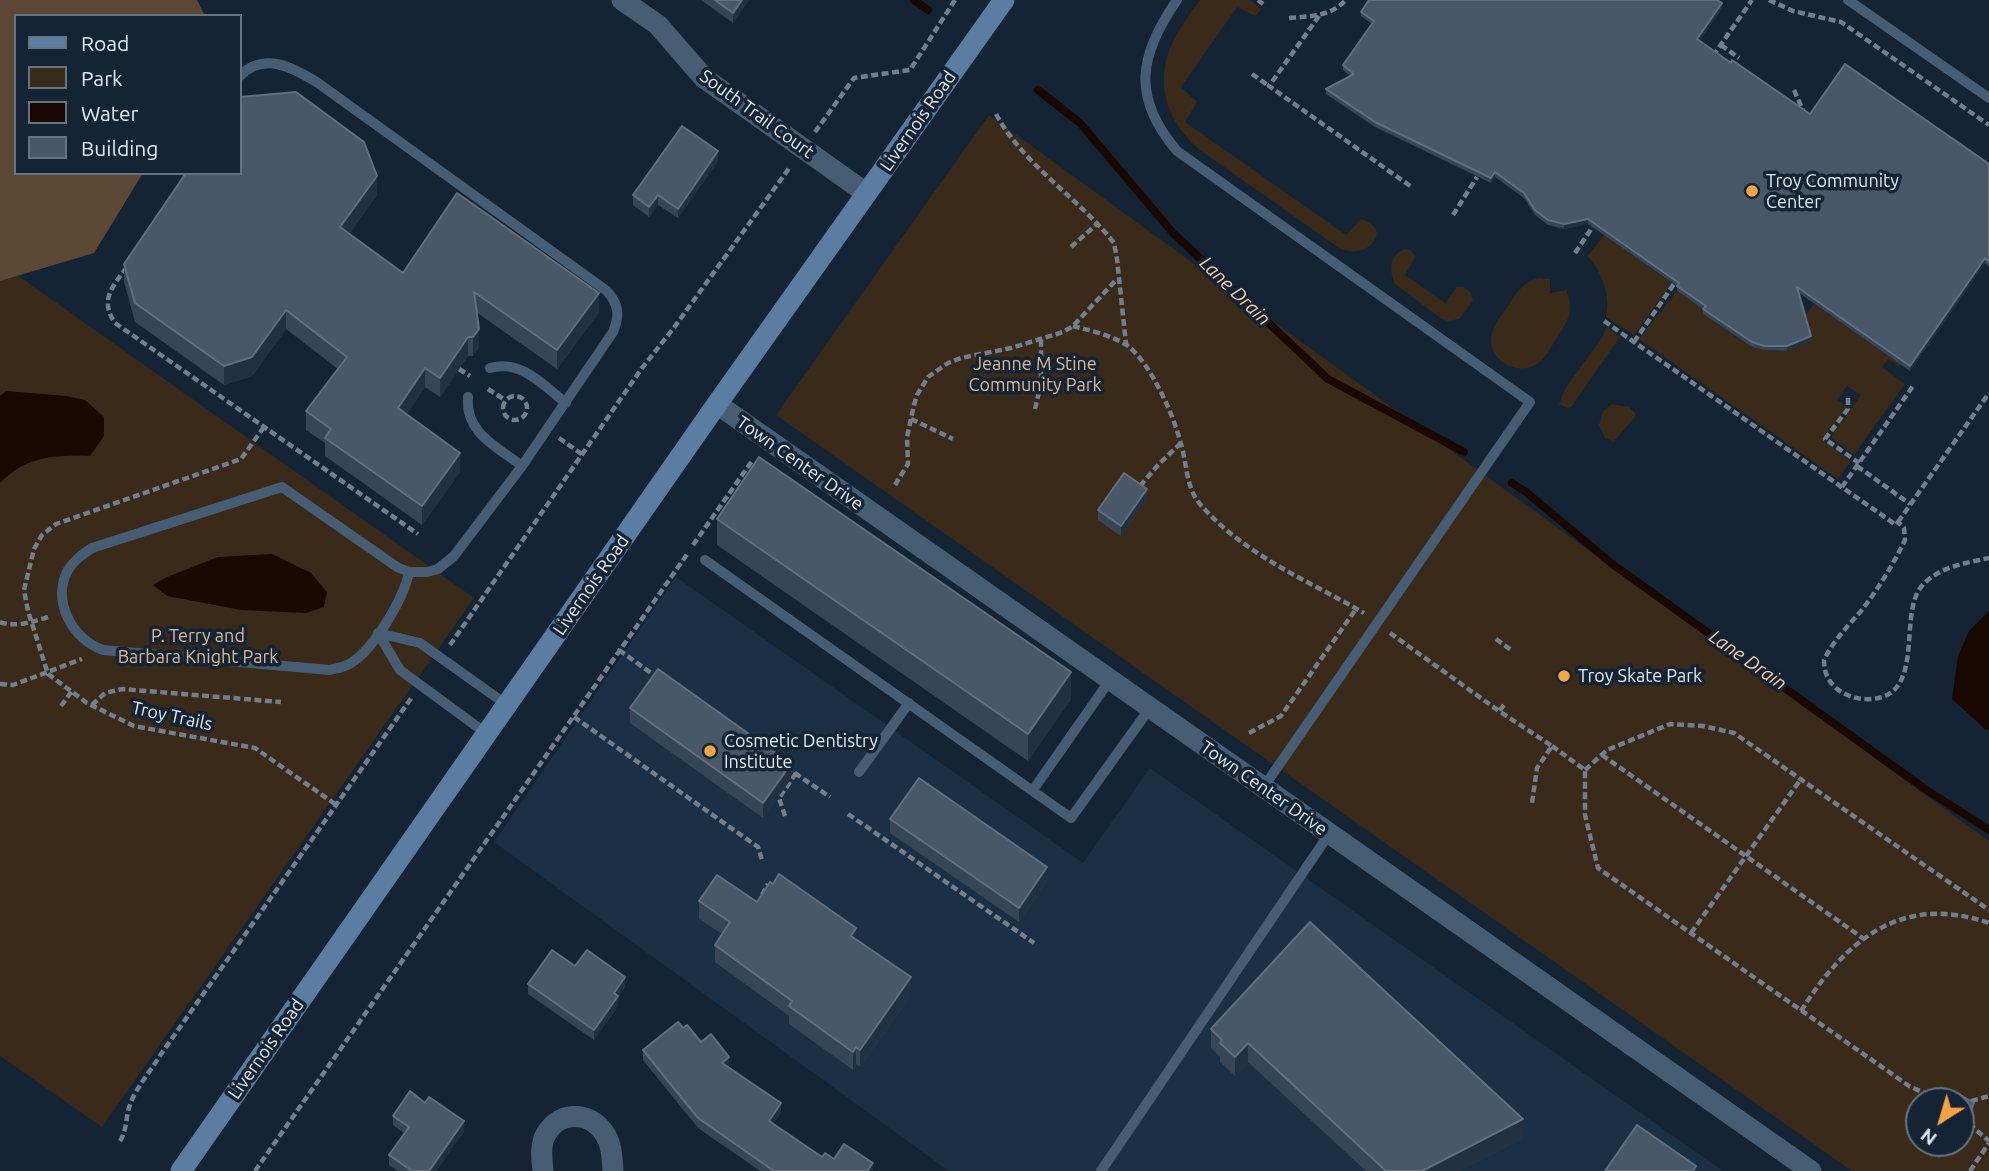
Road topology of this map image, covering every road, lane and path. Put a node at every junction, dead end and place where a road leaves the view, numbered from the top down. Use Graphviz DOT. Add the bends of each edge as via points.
graph roads {
  1 [pos="622,0"];
  2 [pos="955,0"];
  3 [pos="1004,0"];
  4 [pos="1177,0"];
  5 [pos="1346,0"];
  6 [pos="1752,0"];
  7 [pos="1769,0"];
  8 [pos="1848,0"];
  9 [pos="1319,16"];
  10 [pos="1289,18"];
  11 [pos="1721,45"];
  12 [pos="1713,56"];
  13 [pos="1739,58"];
  14 [pos="1252,74"];
  15 [pos="242,75"];
  16 [pos="1269,86"];
  17 [pos="1794,90"];
  18 [pos="1989,98"];
  19 [pos="996,114"];
  20 [pos="1808,121"];
  21 [pos="1989,125"];
  22 [pos="815,132"];
  23 [pos="795,160"];
  24 [pos="1477,177"];
  25 [pos="1413,188"];
  26 [pos="866,192"];
  27 [pos="1453,215"];
  28 [pos="1097,224"];
  29 [pos="1595,224"];
  30 [pos="1071,247"];
  31 [pos="1575,253"];
  32 [pos="129,263"];
  33 [pos="1118,279"];
  34 [pos="1674,284"];
  35 [pos="1604,321"];
  36 [pos="1073,326"];
  37 [pos="1041,339"];
  38 [pos="1634,342"];
  39 [pos="1126,345"];
  40 [pos="459,369"];
  41 [pos="490,369"];
  42 [pos="470,376"];
  43 [pos="1913,386"];
  44 [pos="488,388"];
  45 [pos="1989,393"];
  46 [pos="468,397"];
  47 [pos="1848,398"];
  48 [pos="505,400"];
  49 [pos="566,402"];
  50 [pos="717,404"];
  51 [pos="1035,409"];
  52 [pos="911,419"];
  53 [pos="558,438"];
  54 [pos="953,439"];
  55 [pos="1181,443"];
  56 [pos="583,455"];
  57 [pos="752,461"];
  58 [pos="1858,465"];
  59 [pos="522,466"];
  60 [pos="895,485"];
  61 [pos="1140,486"];
  62 [pos="1842,487"];
  63 [pos="1910,504"];
  64 [pos="1898,522"];
  65 [pos="418,534"];
  66 [pos="1989,558"];
  67 [pos="705,560"];
  68 [pos="409,572"];
  69 [pos="1356,609"];
  70 [pos="66,611"];
  71 [pos="1366,614"];
  72 [pos="0,622"];
  73 [pos="1388,631"];
  74 [pos="378,633"];
  75 [pos="1496,639"];
  76 [pos="449,646"];
  77 [pos="98,649"];
  78 [pos="619,650"];
  79 [pos="1511,650"];
  80 [pos="48,674"];
  81 [pos="1110,680"];
  82 [pos="663,681"];
  83 [pos="0,684"];
  84 [pos="72,691"];
  85 [pos="281,702"];
  86 [pos="909,703"];
  87 [pos="407,704"];
  88 [pos="92,705"];
  89 [pos="508,705"];
  90 [pos="1504,705"];
  91 [pos="61,706"];
  92 [pos="1150,708"];
  93 [pos="1499,711"];
  94 [pos="574,717"];
  95 [pos="1249,733"];
  96 [pos="487,734"];
  97 [pos="1552,746"];
  98 [pos="1602,755"];
  99 [pos="785,765"];
  100 [pos="1585,770"];
  101 [pos="859,772"];
  102 [pos="796,773"];
  103 [pos="1801,779"];
  104 [pos="1263,788"];
  105 [pos="1033,790"];
  106 [pos="830,797"];
  107 [pos="1532,803"];
  108 [pos="335,804"];
  109 [pos="848,814"];
  110 [pos="785,816"];
  111 [pos="1329,834"];
  112 [pos="1746,856"];
  113 [pos="762,860"];
  114 [pos="768,884"];
  115 [pos="760,904"];
  116 [pos="1989,910"];
  117 [pos="1989,923"];
  118 [pos="1691,933"];
  119 [pos="1864,939"];
  120 [pos="1034,943"];
  121 [pos="1801,1011"];
  122 [pos="1911,1087"];
  123 [pos="1975,1130"];
  124 [pos="120,1141"];
  125 [pos="1989,1142"];
  126 [pos="181,1171"];
  127 [pos="255,1171"];
  128 [pos="543,1171"];
  129 [pos="613,1171"];
  130 [pos="1101,1171"];
  131 [pos="1811,1171"];
  132 [pos="1970,1171"];
  1 -- 26 [label="street, South Trail Court" via="658,25 704,78"];
  2 -- 22 [label="path" via="910,70 854,78"];
  3 -- 26 [label="main road, Livernois Road"];
  4 -- 104 [label="lane" via="1155,34 1145,78 1154,117 1177,151 1530,402"];
  5 -- 9 [label="path"];
  6 -- 11 [label="path"];
  7 -- 21 [label="path" via="1793,11 1841,22"];
  8 -- 18 [label="lane"];
  9 -- 10 [label="path"];
  9 -- 16 [label="path"];
  11 -- 12 [label="path"];
  11 -- 13 [label="path"];
  14 -- 16 [label="path"];
  15 -- 49 [label="lane" via="257,64 274,62 294,68 607,291 619,311 618,322"];
  16 -- 25 [label="path"];
  17 -- 20 [label="path"];
  19 -- 28 [label="path" via="1033,163"];
  23 -- 56 [label="path"];
  24 -- 27 [label="path"];
  26 -- 50 [label="main road, Livernois Road"];
  28 -- 30 [label="path"];
  28 -- 33 [label="path" via="1114,243"];
  29 -- 31 [label="path"];
  32 -- 65 [label="path" via="108,296 108,313 115,323"];
  33 -- 36 [label="path"];
  33 -- 39 [label="path"];
  34 -- 38 [label="path"];
  35 -- 38 [label="path"];
  36 -- 37 [label="path"];
  36 -- 39 [label="path"];
  37 -- 51 [label="path" via="1041,384"];
  37 -- 52 [label="path" via="961,358 937,370 917,395"];
  38 -- 62 [label="path"];
  39 -- 55 [label="path" via="1148,371"];
  40 -- 42 [label="path"];
  41 -- 49 [label="lane" via="500,365 524,370"];
  43 -- 58 [label="path"];
  44 -- 48 [label="path"];
  45 -- 63 [label="path"];
  46 -- 59 [label="lane" via="472,425"];
  47 -- 58 [label="path" via="1848,409 1825,439"];
  48 -- 48 [label="path" via="502,407 507,418 525,415 526,402 521,397"];
  49 -- 59 [label="lane"];
  50 -- 81 [label="street, Town Center Drive"];
  50 -- 89 [label="main road, Livernois Road"];
  52 -- 54 [label="path"];
  52 -- 60 [label="path" via="908,464"];
  53 -- 56 [label="path"];
  55 -- 61 [label="path"];
  55 -- 69 [label="path" via="1192,491 1210,515 1277,567"];
  56 -- 76 [label="path"];
  57 -- 78 [label="path"];
  58 -- 62 [label="path"];
  58 -- 63 [label="path"];
  59 -- 68 [label="lane" via="446,564 427,572"];
  62 -- 64 [label="path" via="1896,525"];
  63 -- 64 [label="path"];
  64 -- 66 [label="path" via="1905,540 1895,561 1824,660 1829,680 1846,695 1873,699 1892,691 1906,670 1915,601 1922,586 1943,570"];
  67 -- 86 [label="lane"];
  68 -- 70 [label="lane" via="282,487 92,548 77,558 65,576"];
  68 -- 74 [label="lane" via="403,595"];
  69 -- 71 [label="path"];
  69 -- 95 [label="path" via="1281,716"];
  70 -- 72 [label="path" via="31,622"];
  70 -- 77 [label="lane" via="80,638"];
  73 -- 93 [label="path"];
  74 -- 77 [label="lane" via="351,663 330,670"];
  74 -- 89 [label="lane" via="420,643"];
  74 -- 96 [label="lane" via="400,670"];
  75 -- 79 [label="path"];
  77 -- 80 [label="path"];
  78 -- 82 [label="path"];
  78 -- 94 [label="path"];
  80 -- 83 [label="path" via="13,685"];
  80 -- 84 [label="path, Troy Trails"];
  81 -- 92 [label="street, Town Center Drive"];
  81 -- 105 [label="lane"];
  84 -- 88 [label="path, Troy Trails"];
  84 -- 91 [label="path"];
  85 -- 88 [label="path" via="122,689 105,693"];
  86 -- 101 [label="lane"];
  86 -- 105 [label="lane"];
  87 -- 108 [label="path"];
  88 -- 108 [label="path, Troy Trails" via="134,726 255,748"];
  89 -- 96 [label="main road, Livernois Road"];
  90 -- 93 [label="path"];
  92 -- 104 [label="street, Town Center Drive"];
  92 -- 105 [label="lane" via="1071,818"];
  93 -- 97 [label="path"];
  94 -- 113 [label="path" via="758,847"];
  94 -- 127 [label="path"];
  96 -- 126 [label="main road, Livernois Road"];
  97 -- 100 [label="path"];
  97 -- 107 [label="path" via="1537,768"];
  98 -- 100 [label="path"];
  98 -- 103 [label="path" via="1670,724 1703,726 1734,733"];
  98 -- 112 [label="path"];
  99 -- 102 [label="path"];
  100 -- 118 [label="path" via="1585,815 1598,868"];
  102 -- 106 [label="path"];
  102 -- 110 [label="path" via="779,799"];
  103 -- 112 [label="path"];
  103 -- 116 [label="path"];
  104 -- 111 [label="street, Town Center Drive"];
  108 -- 124 [label="path" via="152,1068 131,1101 127,1130"];
  109 -- 120 [label="path"];
  111 -- 130 [label="lane"];
  111 -- 131 [label="street, Town Center Drive"];
  112 -- 118 [label="path"];
  112 -- 119 [label="path"];
  114 -- 115 [label="path"];
  117 -- 119 [label="path" via="1967,916 1924,915 1885,924"];
  118 -- 121 [label="path"];
  119 -- 121 [label="path" via="1837,960"];
  121 -- 122 [label="path"];
  123 -- 125 [label="path"];
  125 -- 132 [label="path"];
  128 -- 129 [label="street" via="543,1141 550,1129 563,1117 578,1116 591,1119 604,1132"];
}
